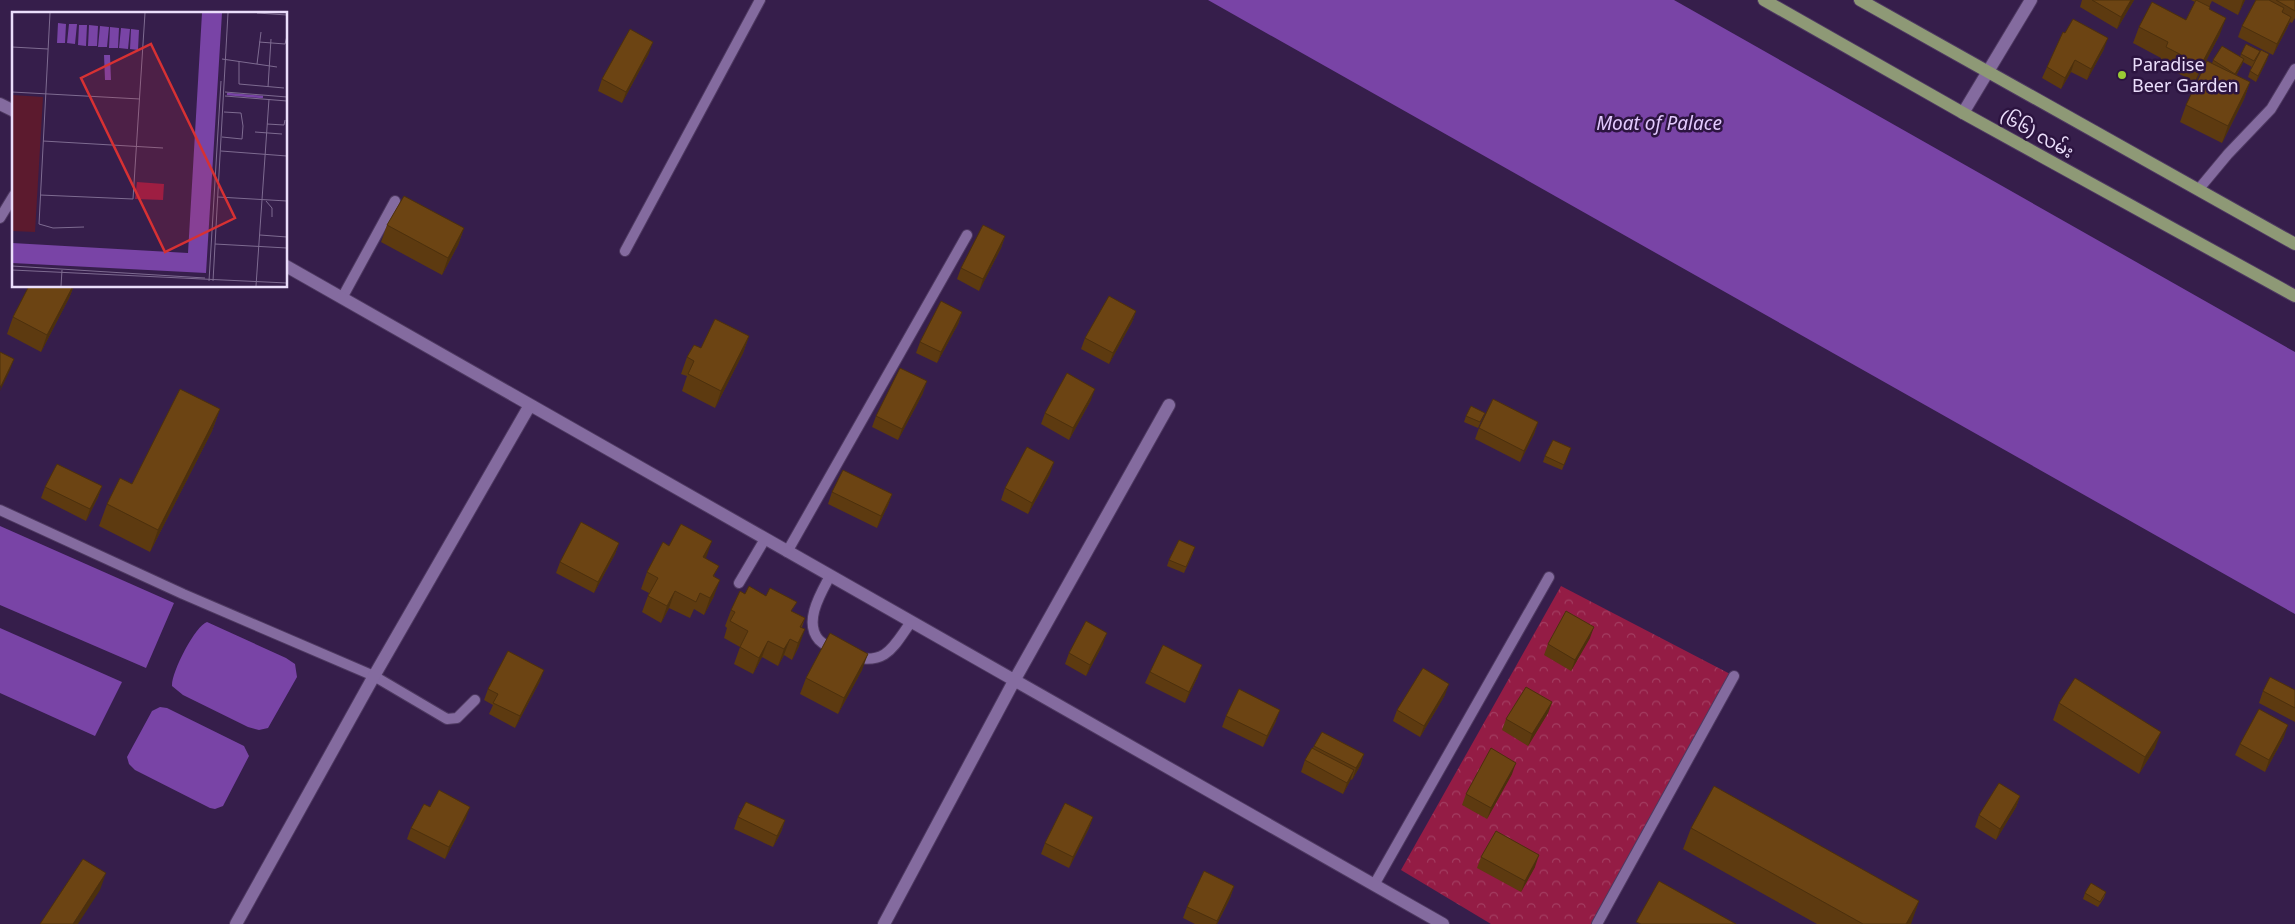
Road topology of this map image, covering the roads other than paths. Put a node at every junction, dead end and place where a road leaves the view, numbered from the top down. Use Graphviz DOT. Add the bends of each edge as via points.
graph roads {
  1 [pos="760,0"];
  2 [pos="1765,0"];
  3 [pos="1860,0"];
  4 [pos="2031,0"];
  5 [pos="2295,69"];
  6 [pos="1990,73"];
  7 [pos="0,104"];
  8 [pos="12,111"];
  9 [pos="1963,113"];
  10 [pos="2198,190"];
  11 [pos="12,197"];
  12 [pos="396,201"];
  13 [pos="0,218"];
  14 [pos="967,235"];
  15 [pos="2295,244"];
  16 [pos="625,252"];
  17 [pos="288,267"];
  18 [pos="2295,296"];
  19 [pos="342,298"];
  20 [pos="530,405"];
  21 [pos="1169,405"];
  22 [pos="0,510"];
  23 [pos="765,539"];
  24 [pos="788,552"];
  25 [pos="830,576"];
  26 [pos="1549,577"];
  27 [pos="739,583"];
  28 [pos="911,622"];
  29 [pos="374,676"];
  30 [pos="1734,676"];
  31 [pos="1014,680"];
  32 [pos="475,700"];
  33 [pos="1374,885"];
  34 [pos="236,924"];
  35 [pos="884,924"];
  36 [pos="1443,924"];
  37 [pos="1597,924"];
  1 -- 16 [label="lane"];
  2 -- 9 [label="main road, (၆၆) လမ်း"];
  3 -- 6 [label="main road, (၆၆) လမ်း"];
  4 -- 6 [label="street"];
  5 -- 10 [label="lane" via="2271,109"];
  6 -- 9 [label="street"];
  6 -- 10 [label="main road, (၆၆) လမ်း"];
  7 -- 8 [label="street"];
  9 -- 18 [label="main road, (၆၆) လမ်း"];
  10 -- 15 [label="main road, (၆၆) လမ်း"];
  11 -- 13 [label="lane"];
  12 -- 19 [label="lane"];
  14 -- 24 [label="lane"];
  17 -- 19 [label="street"];
  19 -- 20 [label="street"];
  20 -- 23 [label="street"];
  20 -- 29 [label="street"];
  21 -- 31 [label="street"];
  22 -- 29 [label="lane" via="183,594"];
  23 -- 24 [label="street"];
  23 -- 27 [label="lane"];
  24 -- 25 [label="street"];
  25 -- 28 [label="street"];
  25 -- 28 [label="lane" via="817,602 814,630 820,640 844,654 874,660 889,653"];
  26 -- 33 [label="lane"];
  28 -- 31 [label="street"];
  29 -- 32 [label="lane" via="447,719 457,718"];
  29 -- 34 [label="street"];
  30 -- 37 [label="lane"];
  31 -- 33 [label="street"];
  31 -- 35 [label="street"];
  33 -- 36 [label="street"];
}
